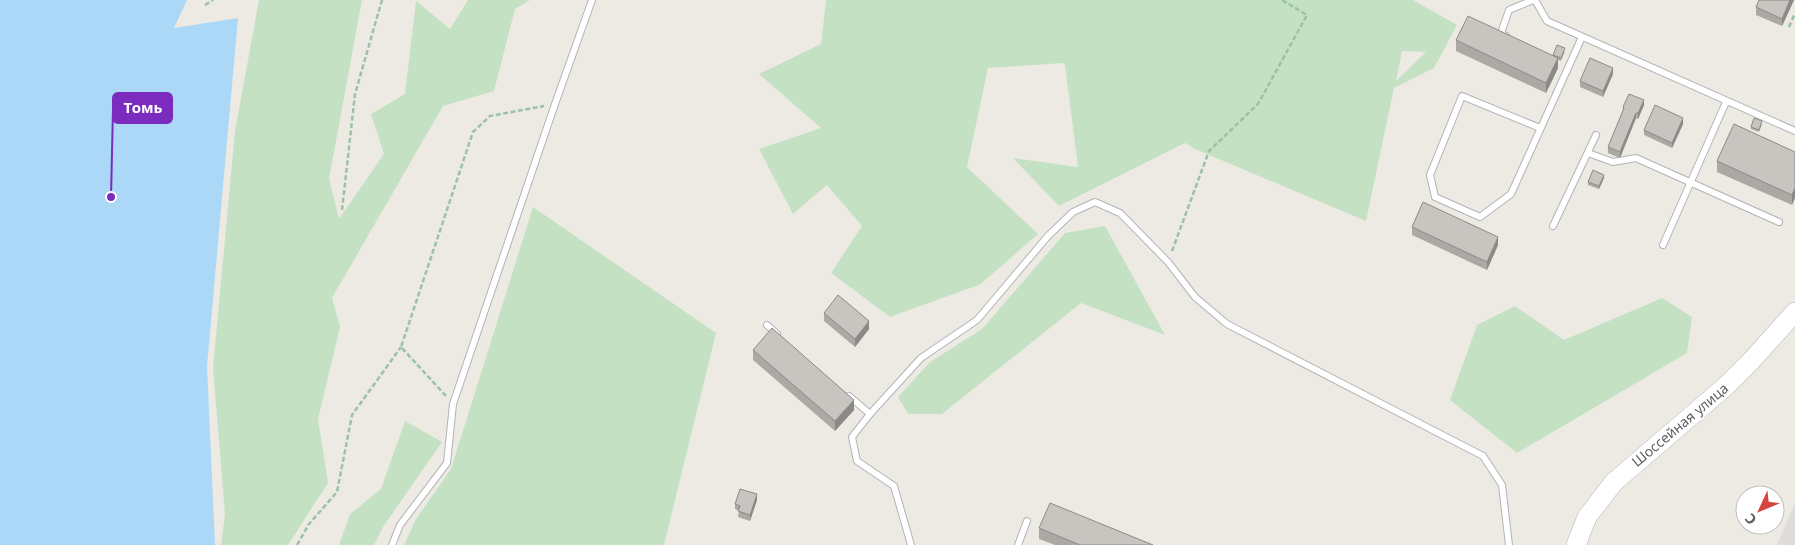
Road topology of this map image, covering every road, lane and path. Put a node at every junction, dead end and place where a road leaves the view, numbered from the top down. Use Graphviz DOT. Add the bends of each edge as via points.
graph roads {
  1 [pos="213,0"];
  2 [pos="382,0"];
  3 [pos="592,0"];
  4 [pos="1282,0"];
  5 [pos="1534,0"];
  6 [pos="205,5"];
  7 [pos="1795,13"];
  8 [pos="1789,27"];
  9 [pos="1582,37"];
  10 [pos="1517,40"];
  11 [pos="1726,102"];
  12 [pos="555,104"];
  13 [pos="1540,128"];
  14 [pos="1795,132"];
  15 [pos="1596,135"];
  16 [pos="1588,153"];
  17 [pos="1691,182"];
  18 [pos="342,210"];
  19 [pos="1779,222"];
  20 [pos="1553,226"];
  21 [pos="1663,245"];
  22 [pos="1168,262"];
  23 [pos="1795,312"];
  24 [pos="767,325"];
  25 [pos="782,338"];
  26 [pos="400,347"];
  27 [pos="840,388"];
  28 [pos="453,404"];
  29 [pos="870,414"];
  30 [pos="1027,521"];
  31 [pos="297,545"];
  32 [pos="392,545"];
  33 [pos="911,545"];
  34 [pos="1018,545"];
  35 [pos="1509,545"];
  36 [pos="1576,545"];
  1 -- 6 [label="path"];
  2 -- 18 [label="path" via="355,94"];
  3 -- 12 [label="lane"];
  4 -- 22 [label="path" via="1307,15 1258,104 1209,151"];
  5 -- 9 [label="lane" via="1547,21"];
  5 -- 10 [label="lane" via="1509,10 1501,33"];
  7 -- 8 [label="path"];
  9 -- 11 [label="lane"];
  9 -- 13 [label="lane"];
  11 -- 14 [label="lane"];
  11 -- 17 [label="lane"];
  12 -- 26 [label="path" via="490,116 473,132"];
  12 -- 28 [label="lane"];
  13 -- 13 [label="lane" via="1511,194 1480,218 1436,197 1430,175 1462,96"];
  15 -- 16 [label="lane"];
  16 -- 17 [label="lane" via="1613,162 1636,158"];
  16 -- 20 [label="lane"];
  17 -- 19 [label="lane"];
  17 -- 21 [label="lane"];
  22 -- 29 [label="lane" via="1120,213 1096,202 1073,212 1048,236 977,320 921,358"];
  22 -- 35 [label="lane" via="1195,297 1228,324 1483,456 1502,485"];
  23 -- 36 [label="main road, Шоссейная улица" via="1726,386 1614,482 1587,517"];
  24 -- 25 [label="lane"];
  26 -- 28 [label="path"];
  26 -- 31 [label="path" via="352,414 337,492 309,524"];
  27 -- 29 [label="lane"];
  28 -- 32 [label="lane" via="447,463 400,525"];
  29 -- 33 [label="lane" via="852,437 857,461 894,486"];
  30 -- 34 [label="lane"];
}
